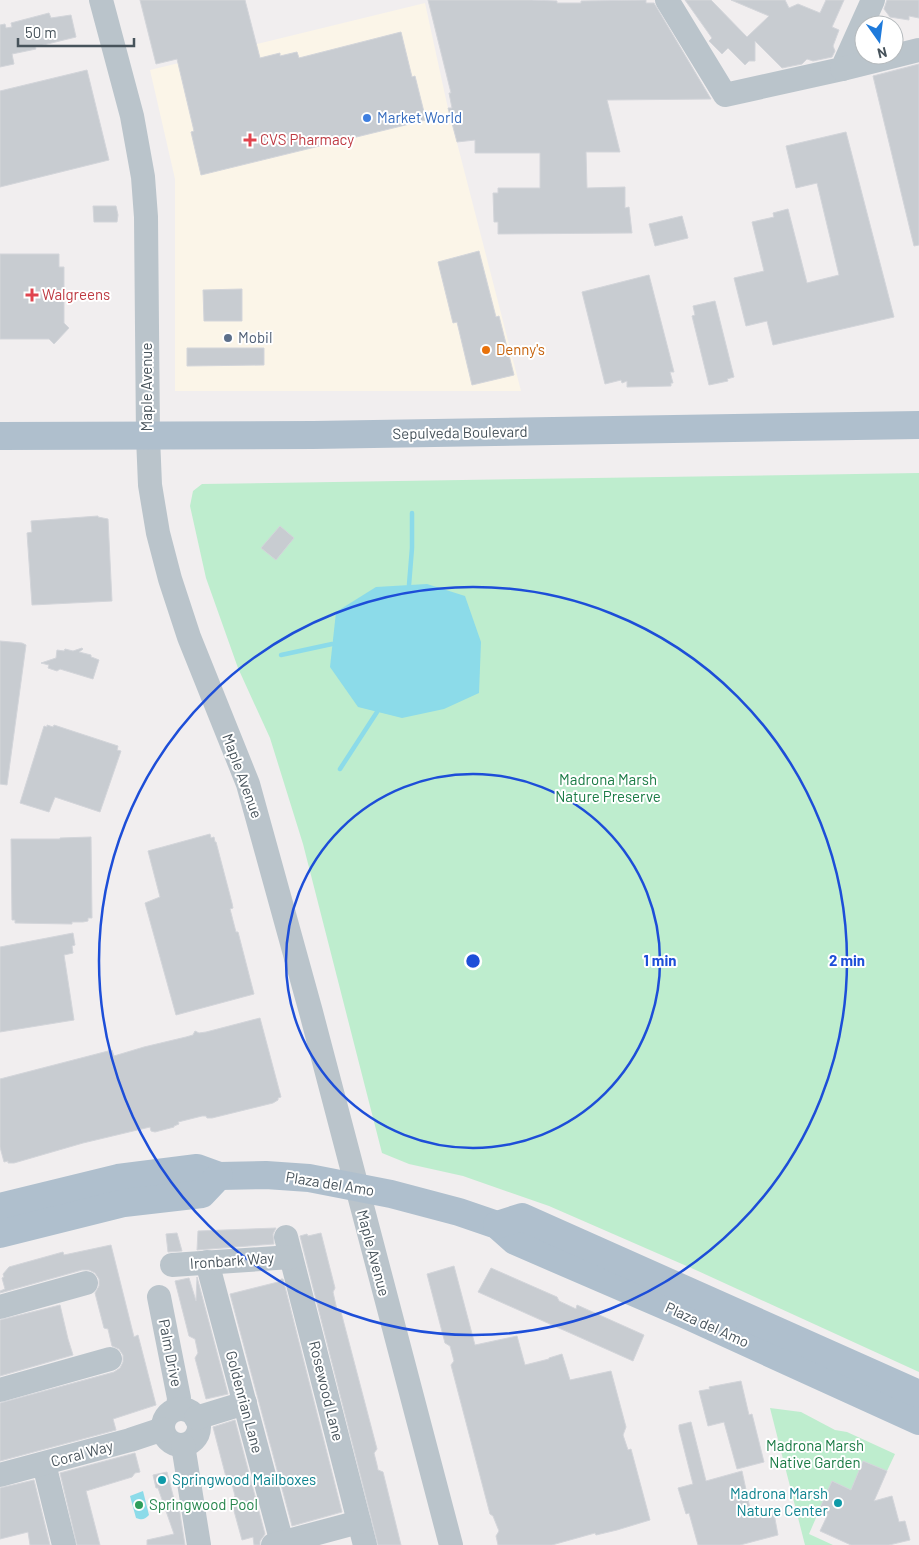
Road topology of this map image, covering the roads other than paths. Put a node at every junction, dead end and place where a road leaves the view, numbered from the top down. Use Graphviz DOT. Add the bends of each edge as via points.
graph roads {
  1 [pos="101,0"];
  2 [pos="667,0"];
  3 [pos="873,0"];
  4 [pos="919,50"];
  5 [pos="842,68"];
  6 [pos="919,425"];
  7 [pos="0,436"];
  8 [pos="148,437"];
  9 [pos="356,1186"];
  10 [pos="130,1189"];
  11 [pos="0,1207"];
  12 [pos="0,1234"];
  13 [pos="289,1247"];
  14 [pos="207,1262"];
  15 [pos="172,1265"];
  16 [pos="86,1284"];
  17 [pos="158,1297"];
  18 [pos="688,1304"];
  19 [pos="0,1307"];
  20 [pos="110,1359"];
  21 [pos="0,1390"];
  22 [pos="919,1394"];
  23 [pos="245,1403"];
  24 [pos="187,1414"];
  25 [pos="919,1421"];
  26 [pos="163,1429"];
  27 [pos="183,1445"];
  28 [pos="44,1464"];
  29 [pos="0,1476"];
  30 [pos="362,1534"];
  31 [pos="278,1544"];
  32 [pos="64,1545"];
  33 [pos="199,1545"];
  34 [pos="451,1545"];
  1 -- 8 [label="street, Maple Avenue" via="132,116 143,177"];
  2 -- 5 [label="street" via="725,95"];
  3 -- 5 [label="street"];
  4 -- 5 [label="street"];
  6 -- 8 [label="main road, Sepulveda Boulevard"];
  7 -- 8 [label="main road, Sepulveda Boulevard"];
  8 -- 9 [label="street, Maple Avenue" via="150,485 170,579 189,637 248,784"];
  9 -- 10 [label="main road, Plaza del Amo" via="309,1178 219,1176 197,1168"];
  9 -- 18 [label="main road, Plaza del Amo" via="497,1224 515,1241"];
  9 -- 34 [label="street, Maple Avenue"];
  10 -- 11 [label="main road, Plaza del Amo"];
  10 -- 12 [label="main road, Plaza del Amo"];
  13 -- 14 [label="street, Ironbark Way"];
  13 -- 30 [label="street, Rosewood Lane"];
  14 -- 15 [label="street, Ironbark Way"];
  14 -- 23 [label="street, Goldenrian Lane"];
  16 -- 19 [label="street"];
  17 -- 24 [label="street, Palm Drive" via="179,1398"];
  18 -- 22 [label="main road, Plaza del Amo"];
  18 -- 25 [label="main road, Plaza del Amo"];
  20 -- 21 [label="street"];
  23 -- 24 [label="street"];
  23 -- 31 [label="street, Goldenrian Lane"];
  24 -- 26 [label="street" via="172,1411 166,1416"];
  24 -- 27 [label="street" via="199,1424 198,1432 195,1438"];
  26 -- 27 [label="street" via="170,1441"];
  26 -- 28 [label="street, Coral Way"];
  27 -- 33 [label="street"];
  28 -- 29 [label="street, Coral Way"];
  28 -- 32 [label="street"];
  30 -- 31 [label="street"];
}
